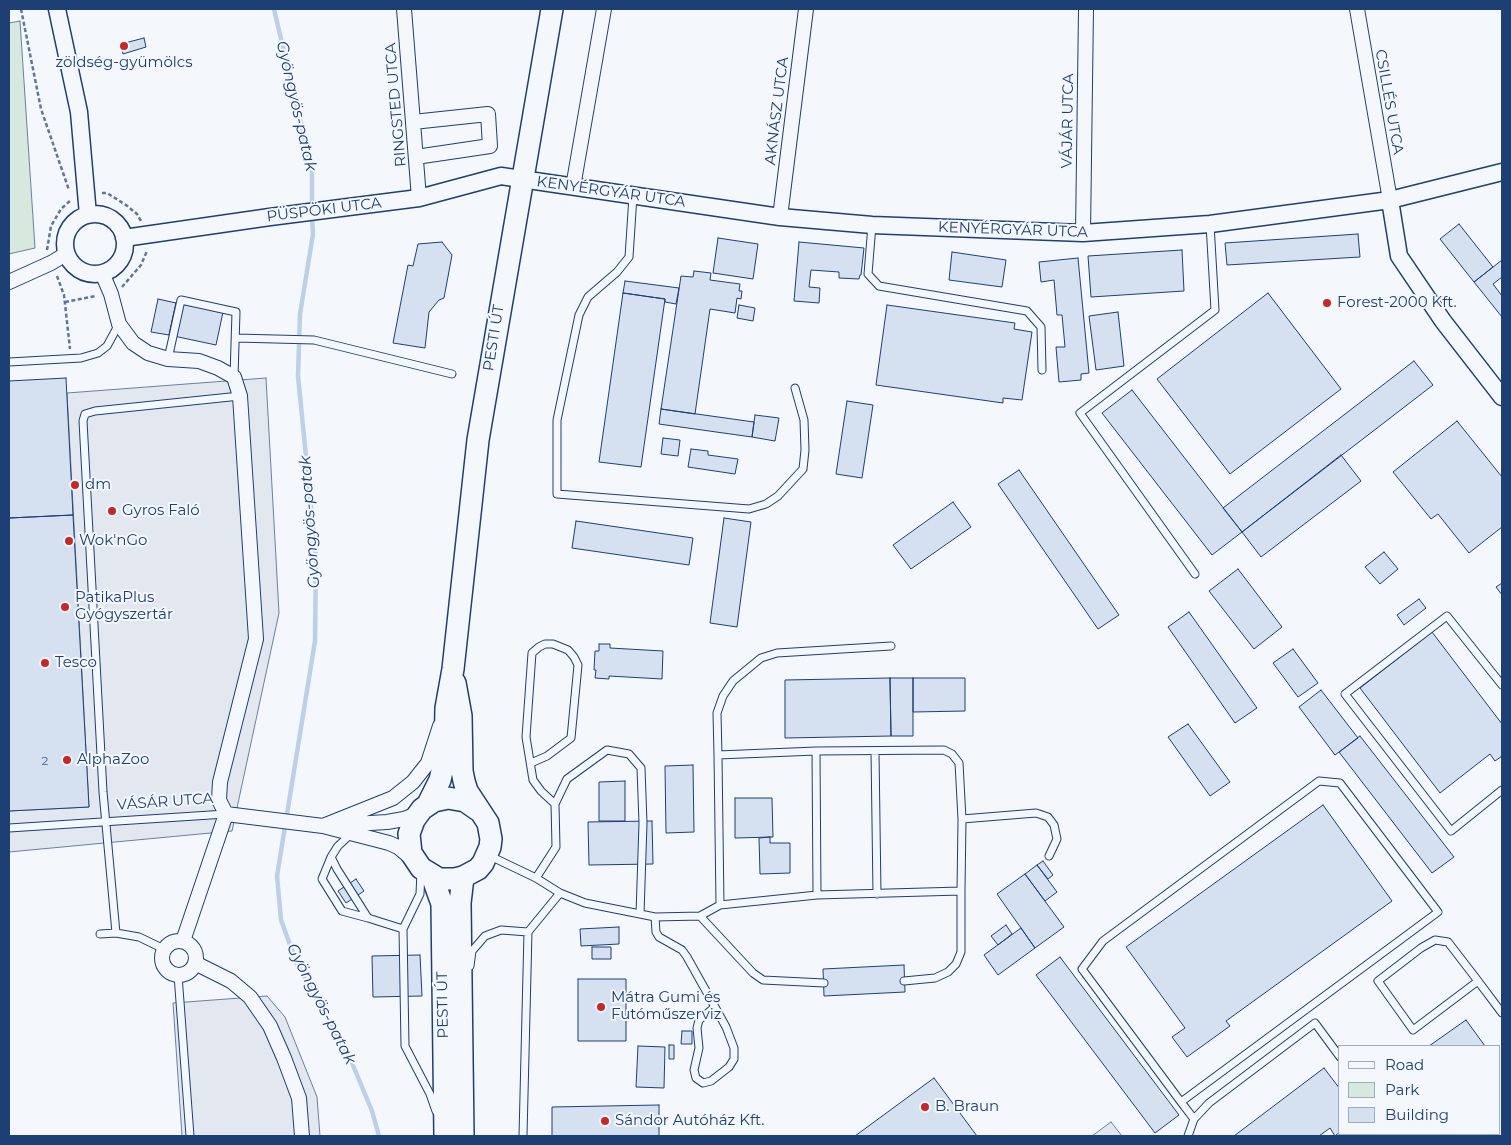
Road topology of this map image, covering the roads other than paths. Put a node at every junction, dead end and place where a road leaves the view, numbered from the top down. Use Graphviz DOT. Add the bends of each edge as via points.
graph roads {
  1 [pos="57,9"];
  2 [pos="404,9"];
  3 [pos="552,9"];
  4 [pos="604,9"];
  5 [pos="806,9"];
  6 [pos="1086,9"];
  7 [pos="1357,9"];
  8 [pos="413,122"];
  9 [pos="416,156"];
  10 [pos="1502,172"];
  11 [pos="522,179"];
  12 [pos="573,187"];
  13 [pos="633,196"];
  14 [pos="419,198"];
  15 [pos="1390,200"];
  16 [pos="88,216"];
  17 [pos="780,217"];
  18 [pos="1210,224"];
  19 [pos="872,225"];
  20 [pos="1083,233"];
  21 [pos="124,238"];
  22 [pos="66,254"];
  23 [pos="102,273"];
  24 [pos="9,282"];
  25 [pos="119,324"];
  26 [pos="236,338"];
  27 [pos="168,360"];
  28 [pos="9,362"];
  29 [pos="1042,370"];
  30 [pos="452,374"];
  31 [pos="234,376"];
  32 [pos="795,388"];
  33 [pos="240,396"];
  34 [pos="1502,397"];
  35 [pos="1194,574"];
  36 [pos="891,646"];
  37 [pos="453,669"];
  38 [pos="1502,685"];
  39 [pos="446,708"];
  40 [pos="816,751"];
  41 [pos="876,751"];
  42 [pos="718,754"];
  43 [pos="531,762"];
  44 [pos="1502,790"];
  45 [pos="555,804"];
  46 [pos="423,809"];
  47 [pos="478,810"];
  48 [pos="226,814"];
  49 [pos="962,819"];
  50 [pos="106,822"];
  51 [pos="318,825"];
  52 [pos="9,828"];
  53 [pos="352,834"];
  54 [pos="487,855"];
  55 [pos="1049,856"];
  56 [pos="331,857"];
  57 [pos="423,868"];
  58 [pos="463,878"];
  59 [pos="536,878"];
  60 [pos="961,891"];
  61 [pos="560,892"];
  62 [pos="877,894"];
  63 [pos="817,895"];
  64 [pos="720,905"];
  65 [pos="640,914"];
  66 [pos="700,916"];
  67 [pos="655,917"];
  68 [pos="368,918"];
  69 [pos="403,930"];
  70 [pos="528,932"];
  71 [pos="116,933"];
  72 [pos="100,934"];
  73 [pos="183,941"];
  74 [pos="164,949"];
  75 [pos="195,962"];
  76 [pos="178,975"];
  77 [pos="904,981"];
  78 [pos="1478,981"];
  79 [pos="824,982"];
  80 [pos="715,1007"];
  81 [pos="1502,1013"];
  82 [pos="461,1018"];
  83 [pos="1338,1054"];
  84 [pos="1181,1102"];
  85 [pos="1194,1119"];
  86 [pos="190,1136"];
  87 [pos="302,1136"];
  88 [pos="445,1136"];
  89 [pos="463,1136"];
  90 [pos="523,1136"];
  91 [pos="1188,1136"];
  1 -- 16 [label="street" via="79,112 79,196"];
  2 -- 8 [label="street, RINGSTED UTCA"];
  3 -- 11 [label="main road, PESTI ÚT"];
  4 -- 12 [label="street"];
  5 -- 17 [label="street, AKNÁSZ UTCA"];
  6 -- 20 [label="street, VÁJÁR UTCA"];
  7 -- 15 [label="street, CSILLÉS UTCA"];
  8 -- 9 [label="street, RINGSTED UTCA"];
  8 -- 9 [label="street" via="488,114 490,146"];
  9 -- 14 [label="street, RINGSTED UTCA"];
  10 -- 15 [label="street, KENYÉRGYÁR UTCA"];
  11 -- 12 [label="street, KENYÉRGYÁR UTCA"];
  11 -- 14 [label="street, PÜSPÖKI UTCA" via="501,176"];
  11 -- 37 [label="main road, PESTI ÚT" via="478,440"];
  12 -- 13 [label="street, KENYÉRGYÁR UTCA"];
  13 -- 17 [label="street, KENYÉRGYÁR UTCA"];
  13 -- 32 [label="lane" via="629,257 588,297 579,315 557,420 556,494 749,509 766,504 803,469 804,420"];
  14 -- 21 [label="street, PÜSPÖKI UTCA"];
  15 -- 18 [label="street, KENYÉRGYÁR UTCA"];
  15 -- 34 [label="street" via="1399,256 1443,321"];
  16 -- 21 [label="street" via="107,217 118,226"];
  16 -- 22 [label="street" via="76,221 68,232"];
  17 -- 19 [label="street, KENYÉRGYÁR UTCA"];
  18 -- 20 [label="street, KENYÉRGYÁR UTCA"];
  18 -- 35 [label="lane" via="1216,310 1080,413"];
  19 -- 20 [label="street, KENYÉRGYÁR UTCA"];
  19 -- 29 [label="lane" via="868,274 879,286 1027,311 1041,326"];
  21 -- 23 [label="street" via="120,261"];
  22 -- 23 [label="street" via="82,271"];
  22 -- 24 [label="street"];
  23 -- 25 [label="street"];
  25 -- 27 [label="street" via="133,344"];
  25 -- 28 [label="lane" via="107,346 98,353 81,358"];
  26 -- 27 [label="lane" via="236,312 181,300"];
  26 -- 30 [label="lane" via="314,340"];
  26 -- 31 [label="lane"];
  27 -- 31 [label="street" via="199,361"];
  31 -- 33 [label="street"];
  33 -- 48 [label="street" via="256,639 220,782 219,800"];
  33 -- 50 [label="lane" via="95,411 85,414 83,420"];
  36 -- 42 [label="lane" via="777,653 760,658 733,681 723,696 718,713"];
  37 -- 39 [label="main road, PESTI ÚT"];
  37 -- 47 [label="main road, PESTI ÚT" via="461,716 462,771 467,791"];
  38 -- 44 [label="lane" via="1447,616 1344,694 1451,831"];
  39 -- 46 [label="main road, PESTI ÚT" via="445,757 440,780"];
  39 -- 51 [label="street, VÁSÁR UTCA" via="428,763 413,782 393,798"];
  40 -- 41 [label="lane"];
  40 -- 42 [label="lane"];
  40 -- 63 [label="lane"];
  41 -- 49 [label="lane" via="944,750 952,754 959,763"];
  41 -- 62 [label="lane"];
  42 -- 64 [label="lane"];
  43 -- 43 [label="lane" via="526,737 532,652 538,646 553,644 568,650 578,665 571,738 547,756"];
  43 -- 45 [label="lane" via="533,780"];
  45 -- 59 [label="lane" via="556,847"];
  45 -- 65 [label="lane" via="567,779 608,750 629,754 641,768"];
  46 -- 47 [label="main road" via="441,799 457,799"];
  46 -- 51 [label="street, VÁSÁR UTCA" via="387,822"];
  46 -- 57 [label="main road, PESTI ÚT" via="409,834 411,852"];
  47 -- 54 [label="main road, PESTI ÚT" via="490,831"];
  48 -- 50 [label="lane, VÁSÁR UTCA"];
  48 -- 51 [label="street, VÁSÁR UTCA"];
  48 -- 73 [label="street"];
  49 -- 55 [label="lane" via="1036,813 1048,817 1058,839"];
  49 -- 60 [label="lane"];
  50 -- 52 [label="lane, VÁSÁR UTCA"];
  50 -- 71 [label="lane"];
  51 -- 53 [label="street, VÁSÁR UTCA"];
  53 -- 56 [label="lane"];
  53 -- 57 [label="street, VÁSÁR UTCA" via="398,847"];
  54 -- 58 [label="main road" via="478,869"];
  54 -- 59 [label="lane"];
  56 -- 68 [label="lane"];
  56 -- 68 [label="lane" via="322,879 342,911"];
  57 -- 58 [label="main road" via="447,880"];
  57 -- 69 [label="lane" via="420,894"];
  57 -- 88 [label="main road, PESTI ÚT" via="442,904"];
  58 -- 82 [label="main road, PESTI ÚT" via="460,904"];
  59 -- 61 [label="lane"];
  60 -- 62 [label="lane"];
  60 -- 77 [label="lane" via="961,952 956,964 935,978"];
  61 -- 65 [label="lane" via="585,903"];
  61 -- 70 [label="lane"];
  62 -- 63 [label="lane"];
  63 -- 64 [label="lane"];
  64 -- 66 [label="lane"];
  65 -- 67 [label="lane"];
  66 -- 67 [label="lane"];
  66 -- 79 [label="lane" via="762,980"];
  67 -- 80 [label="lane" via="659,937 682,950"];
  68 -- 69 [label="lane"];
  69 -- 88 [label="lane" via="405,1046 430,1094"];
  70 -- 82 [label="lane" via="501,930 485,936 472,951"];
  70 -- 90 [label="lane"];
  71 -- 72 [label="lane"];
  71 -- 74 [label="lane" via="139,938"];
  73 -- 74 [label="street" via="174,941"];
  73 -- 75 [label="street" via="194,949"];
  74 -- 76 [label="street" via="164,966"];
  75 -- 76 [label="street" via="191,970"];
  75 -- 87 [label="street" via="231,980 244,991 270,1026 299,1098"];
  76 -- 86 [label="lane"];
  78 -- 78 [label="lane" via="1448,942 1435,940 1378,982 1413,1030"];
  78 -- 81 [label="lane"];
  80 -- 80 [label="lane" via="698,1020 699,1048 694,1070 696,1078 703,1083 723,1072 734,1059 734,1048"];
  82 -- 89 [label="main road, PESTI ÚT"];
  83 -- 85 [label="lane" via="1315,1023 1209,1103"];
  84 -- 84 [label="lane" via="1082,969 1103,941 1319,781 1340,783 1438,912"];
  84 -- 85 [label="lane"];
  85 -- 91 [label="lane"];
}
